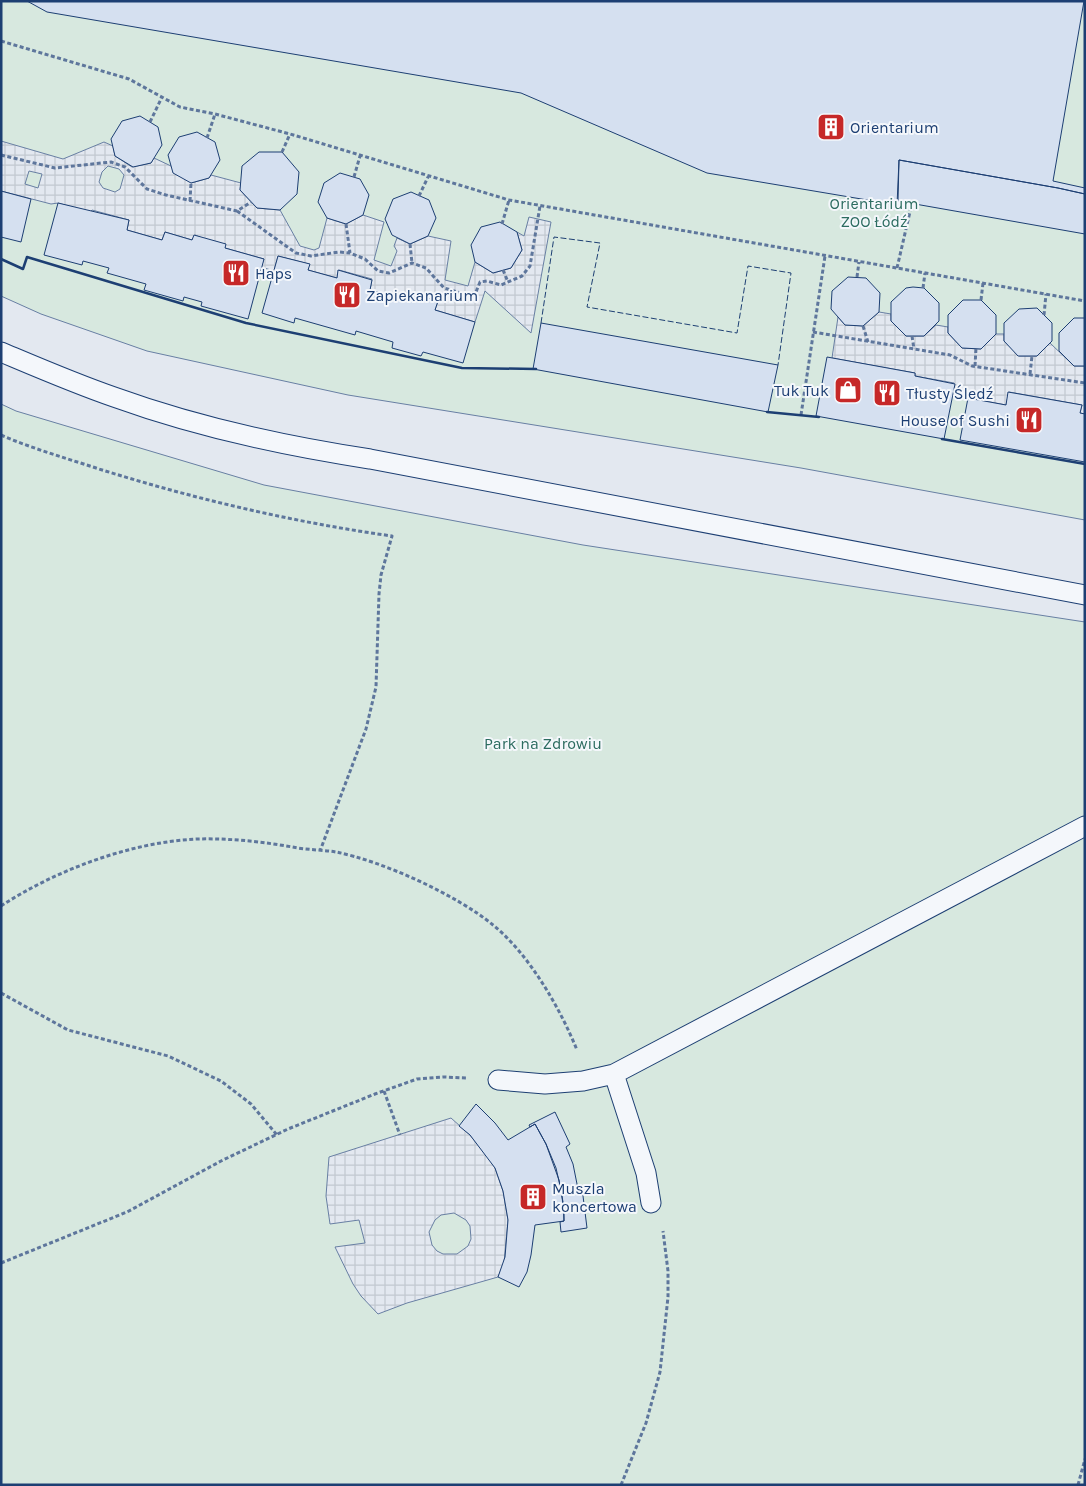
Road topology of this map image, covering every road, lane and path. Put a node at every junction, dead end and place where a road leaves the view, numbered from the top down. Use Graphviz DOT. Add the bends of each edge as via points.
graph roads {
  1 [pos="1,41"];
  2 [pos="162,97"];
  3 [pos="215,114"];
  4 [pos="150,122"];
  5 [pos="290,134"];
  6 [pos="206,138"];
  7 [pos="282,152"];
  8 [pos="1,155"];
  9 [pos="360,156"];
  10 [pos="125,163"];
  11 [pos="122,166"];
  12 [pos="354,177"];
  13 [pos="428,177"];
  14 [pos="191,183"];
  15 [pos="419,196"];
  16 [pos="509,200"];
  17 [pos="190,201"];
  18 [pos="251,202"];
  19 [pos="912,203"];
  20 [pos="540,206"];
  21 [pos="237,210"];
  22 [pos="346,224"];
  23 [pos="502,224"];
  24 [pos="410,244"];
  25 [pos="350,253"];
  26 [pos="825,256"];
  27 [pos="859,262"];
  28 [pos="412,263"];
  29 [pos="897,268"];
  30 [pos="503,270"];
  31 [pos="925,273"];
  32 [pos="857,278"];
  33 [pos="508,282"];
  34 [pos="983,283"];
  35 [pos="923,288"];
  36 [pos="1046,294"];
  37 [pos="981,300"];
  38 [pos="1085,300"];
  39 [pos="1044,315"];
  40 [pos="863,326"];
  41 [pos="813,332"];
  42 [pos="912,336"];
  43 [pos="868,342"];
  44 [pos="976,348"];
  45 [pos="914,349"];
  46 [pos="1,352"];
  47 [pos="1032,356"];
  48 [pos="975,366"];
  49 [pos="1030,374"];
  50 [pos="1085,383"];
  51 [pos="801,415"];
  52 [pos="1,435"];
  53 [pos="1085,595"];
  54 [pos="1085,826"];
  55 [pos="320,851"];
  56 [pos="1,906"];
  57 [pos="1,993"];
  58 [pos="614,1074"];
  59 [pos="498,1080"];
  60 [pos="587,1080"];
  61 [pos="384,1091"];
  62 [pos="277,1134"];
  63 [pos="400,1135"];
  64 [pos="652,1203"];
  65 [pos="1,1263"];
  66 [pos="1085,1459"];
  67 [pos="621,1485"];
  68 [pos="1078,1485"];
  1 -- 2 [label="path" via="129,79"];
  2 -- 3 [label="path" via="180,107"];
  2 -- 4 [label="path"];
  3 -- 5 [label="path"];
  3 -- 6 [label="path"];
  5 -- 7 [label="path"];
  5 -- 9 [label="path"];
  8 -- 11 [label="path" via="55,168 111,162"];
  9 -- 12 [label="path"];
  9 -- 13 [label="path"];
  10 -- 11 [label="path"];
  11 -- 17 [label="path" via="147,189"];
  13 -- 15 [label="path"];
  13 -- 16 [label="path"];
  14 -- 17 [label="path"];
  16 -- 20 [label="path"];
  16 -- 23 [label="path"];
  17 -- 21 [label="path"];
  18 -- 21 [label="path"];
  19 -- 29 [label="path"];
  20 -- 26 [label="path"];
  20 -- 33 [label="path" via="530,266 522,276"];
  21 -- 25 [label="path" via="296,253 311,256"];
  22 -- 25 [label="path"];
  24 -- 28 [label="path"];
  25 -- 28 [label="path" via="365,258 378,271 389,273"];
  26 -- 27 [label="path"];
  26 -- 41 [label="path"];
  27 -- 29 [label="path"];
  27 -- 32 [label="path"];
  28 -- 33 [label="path" via="426,268 444,288 468,294 476,292 480,282 501,285"];
  29 -- 31 [label="path"];
  30 -- 33 [label="path"];
  31 -- 34 [label="path"];
  31 -- 35 [label="path"];
  34 -- 36 [label="path"];
  34 -- 37 [label="path"];
  36 -- 38 [label="path"];
  36 -- 39 [label="path"];
  40 -- 43 [label="path"];
  41 -- 43 [label="path"];
  41 -- 51 [label="path"];
  42 -- 45 [label="path"];
  43 -- 45 [label="path"];
  44 -- 48 [label="path"];
  45 -- 48 [label="path" via="950,355"];
  46 -- 53 [label="lane" via="116,398 266,440"];
  47 -- 49 [label="path"];
  48 -- 49 [label="path"];
  49 -- 50 [label="path"];
  52 -- 55 [label="path" via="216,503 340,529 392,536 381,575 376,687 366,729"];
  54 -- 58 [label="lane"];
  55 -- 56 [label="path" via="228,840 196,839 160,844 79,866"];
  55 -- 60 [label="path" via="336,852 388,868 456,900 494,925 527,961 544,986 571,1033"];
  57 -- 62 [label="path" via="68,1030 168,1056 221,1080 251,1104"];
  58 -- 60 [label="lane"];
  58 -- 64 [label="lane" via="646,1173"];
  59 -- 60 [label="lane" via="544,1084"];
  59 -- 61 [label="path" via="426,1078"];
  61 -- 62 [label="path"];
  61 -- 63 [label="path"];
  62 -- 65 [label="path" via="127,1212"];
  64 -- 67 [label="path" via="660,1219 666,1251 668,1297 664,1343 654,1398"];
  66 -- 68 [label="path"];
}
